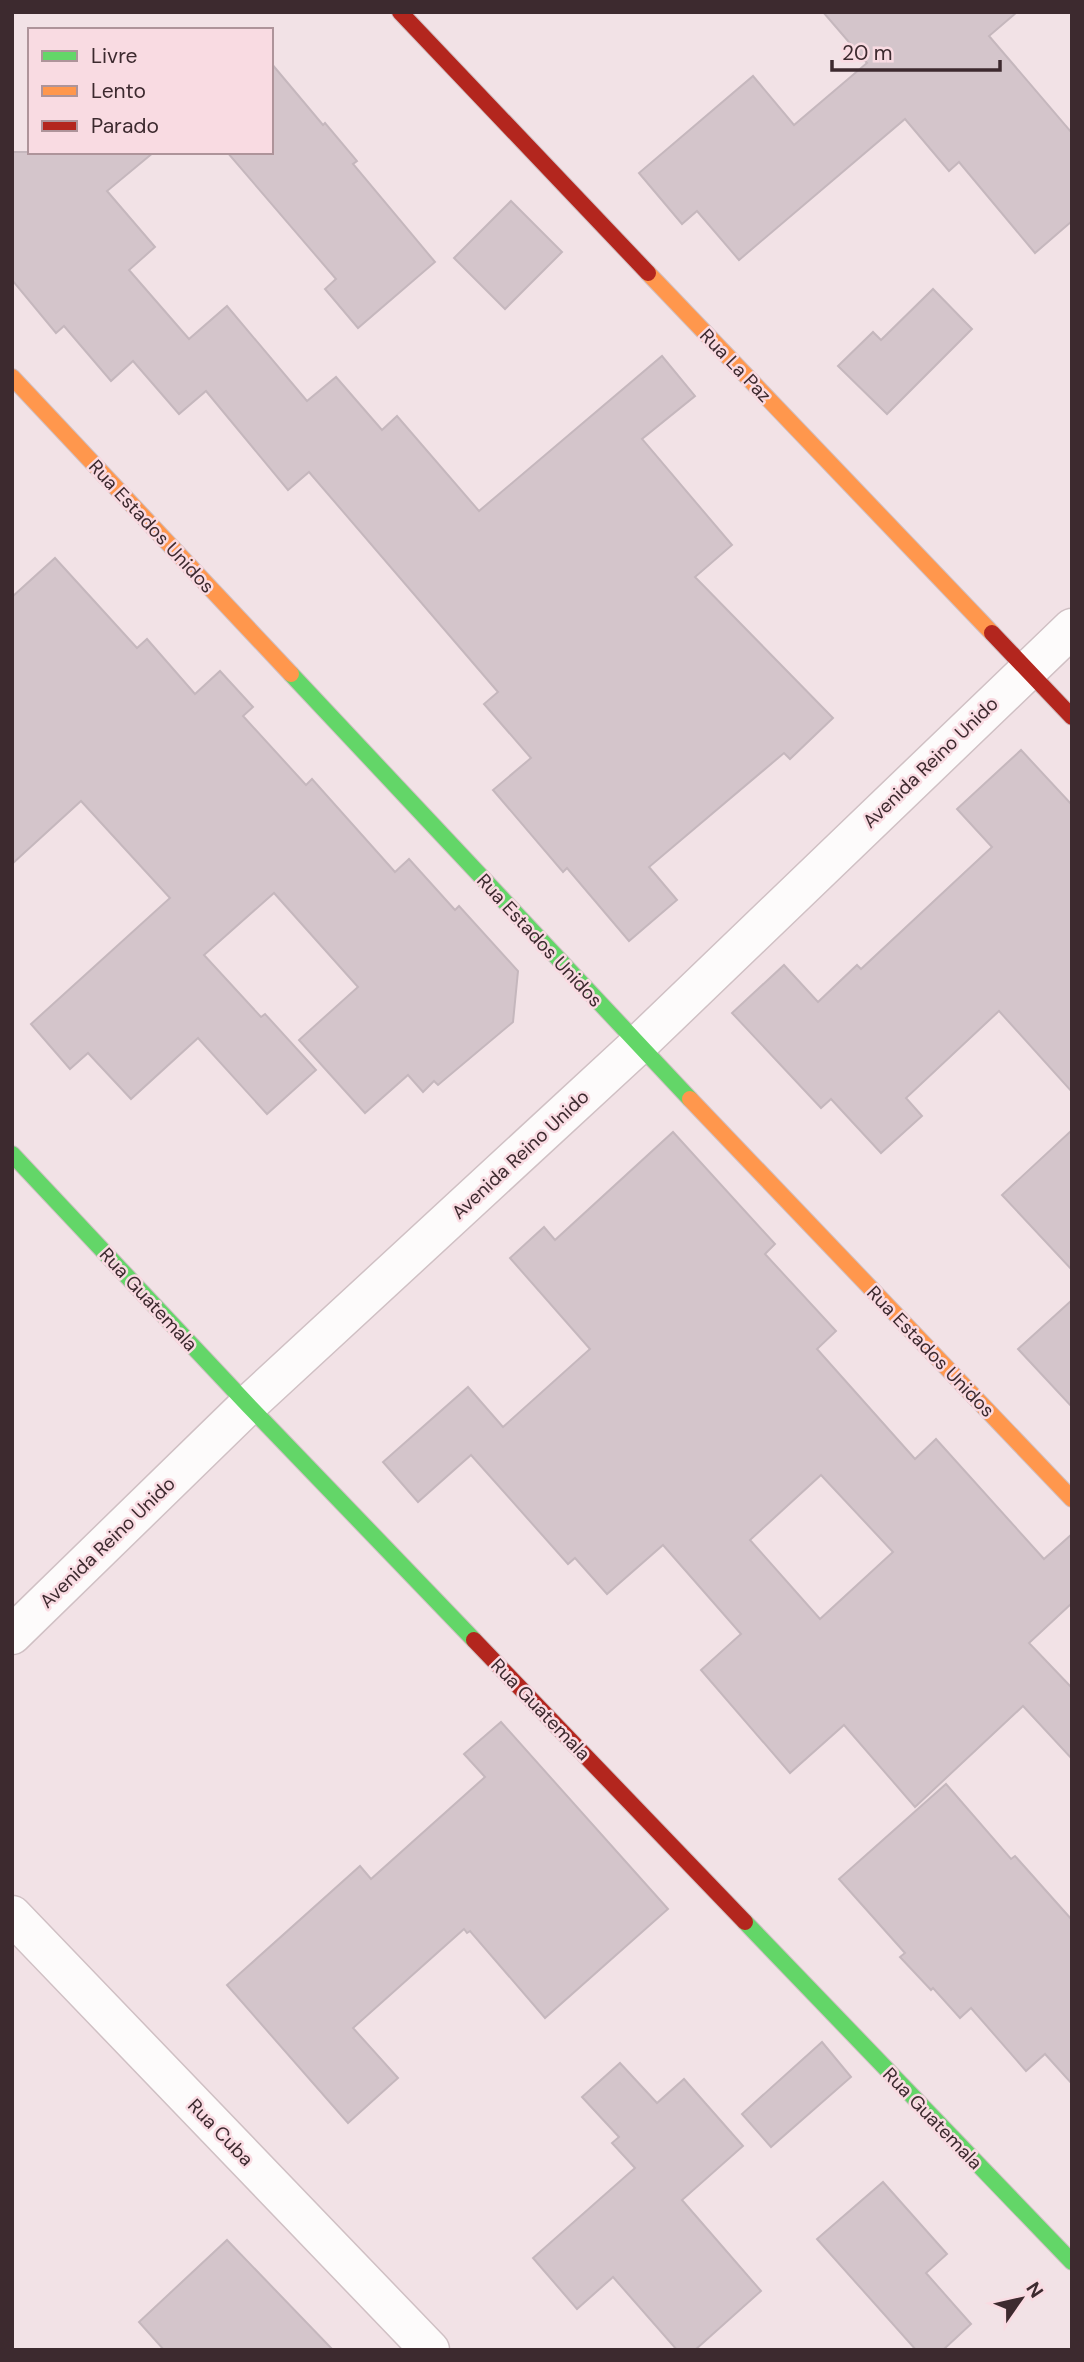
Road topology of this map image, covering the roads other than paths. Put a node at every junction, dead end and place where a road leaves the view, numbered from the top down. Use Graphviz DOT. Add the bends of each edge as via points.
graph roads {
  1 [pos="400,12"];
  2 [pos="12,377"];
  3 [pos="1072,628"];
  4 [pos="1026,670"];
  5 [pos="1072,717"];
  6 [pos="638,1045"];
  7 [pos="12,1154"];
  8 [pos="248,1405"];
  9 [pos="1072,1499"];
  10 [pos="12,1635"];
  11 [pos="12,1915"];
  12 [pos="1072,2262"];
  13 [pos="429,2350"];
  1 -- 4 [label="street, Rua La Paz"];
  2 -- 6 [label="street, Rua Estados Unidos"];
  3 -- 4 [label="street, Avenida Reino Unido"];
  4 -- 5 [label="street, Rua La Paz"];
  4 -- 6 [label="street, Avenida Reino Unido"];
  6 -- 8 [label="street, Avenida Reino Unido"];
  6 -- 9 [label="street, Rua Estados Unidos"];
  7 -- 8 [label="street, Rua Guatemala"];
  8 -- 10 [label="street, Avenida Reino Unido"];
  8 -- 12 [label="street, Rua Guatemala"];
  11 -- 13 [label="street, Rua Cuba"];
}
